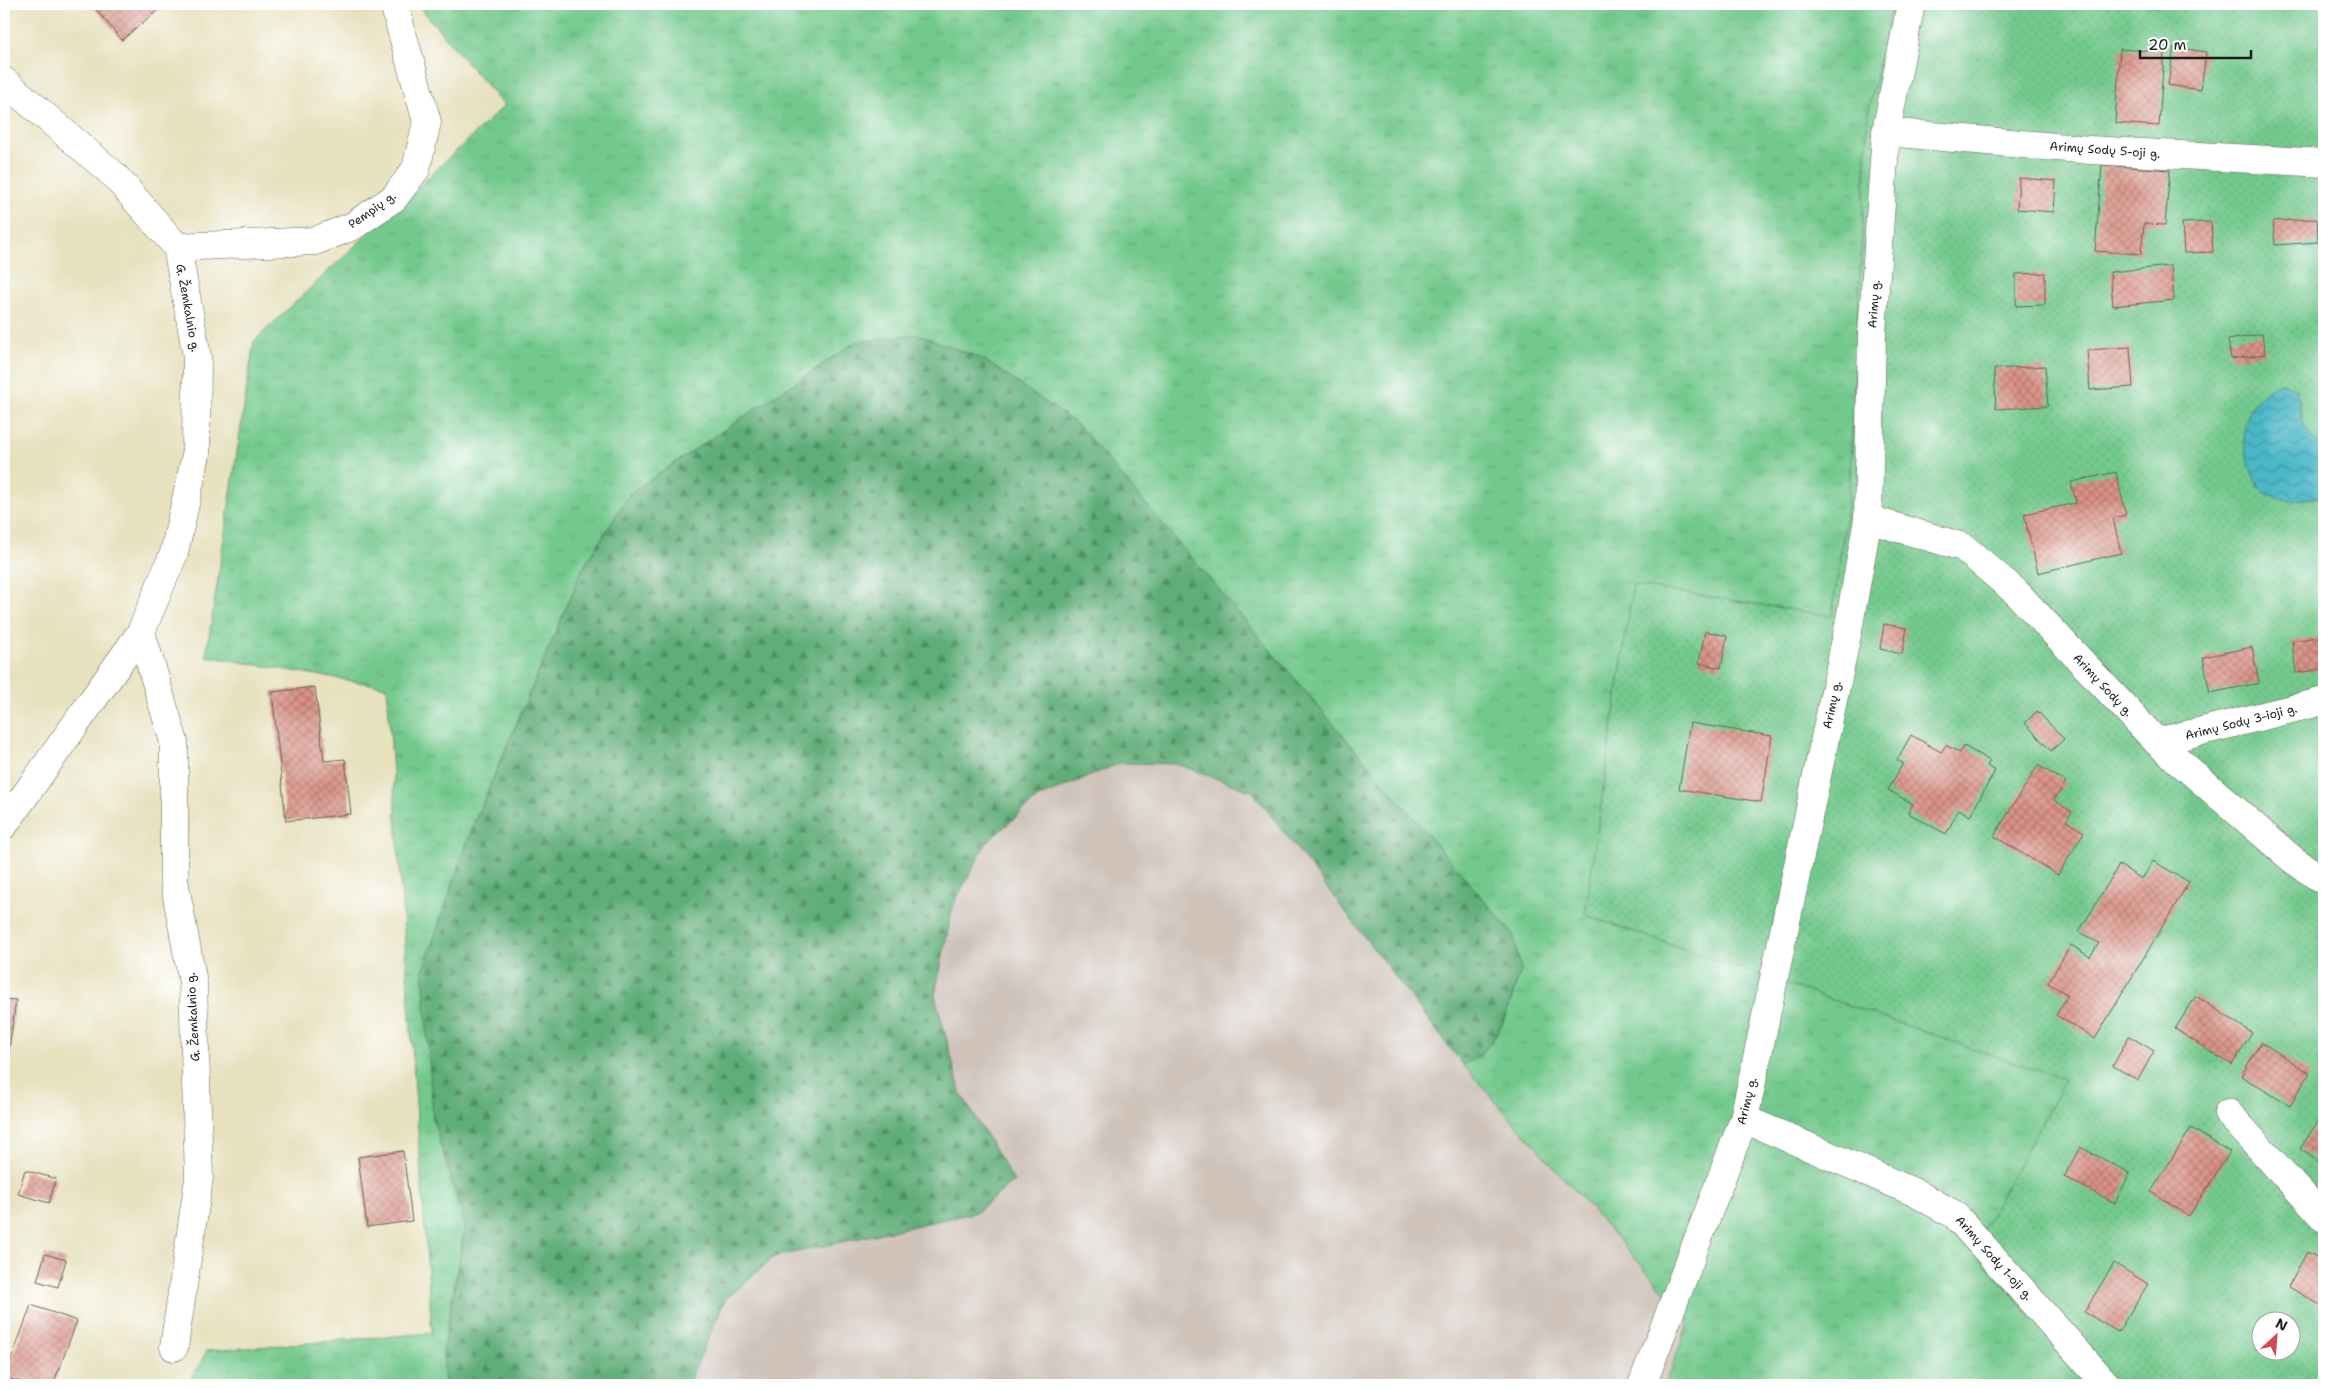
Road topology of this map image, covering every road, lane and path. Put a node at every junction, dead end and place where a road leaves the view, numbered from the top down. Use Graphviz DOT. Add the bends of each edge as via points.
graph roads {
  1 [pos="394,4"];
  2 [pos="1911,4"];
  3 [pos="4,81"];
  4 [pos="1886,132"];
  5 [pos="2324,163"];
  6 [pos="177,247"];
  7 [pos="1868,518"];
  8 [pos="141,632"];
  9 [pos="2324,701"];
  10 [pos="2157,742"];
  11 [pos="4,825"];
  12 [pos="2324,881"];
  13 [pos="2228,1113"];
  14 [pos="1744,1119"];
  15 [pos="2324,1218"];
  16 [pos="174,1347"];
  17 [pos="1642,1385"];
  18 [pos="2107,1385"];
  1 -- 6 [label="street, Pempių g." via="427,122 416,169 394,198 353,226 315,241"];
  2 -- 4 [label="street, Arimų g."];
  3 -- 6 [label="street, G. Žemkalnio g." via="114,175"];
  4 -- 5 [label="street, Arimų Sodų 5-oji g." via="2090,150"];
  4 -- 7 [label="street, Arimų g." via="1872,333"];
  6 -- 8 [label="street, G. Žemkalnio g." via="197,356 196,455 174,553"];
  7 -- 10 [label="street, Arimų Sodų g." via="1963,547 2016,592"];
  7 -- 14 [label="street, Arimų g." via="1846,640"];
  8 -- 11 [label="street, G. Žemkalnio g."];
  8 -- 16 [label="street, G. Žemkalnio g." via="174,742 174,880 193,983 199,1178"];
  9 -- 10 [label="street, Arimų Sodų 3-ioji g."];
  10 -- 12 [label="street, Arimų Sodų g." via="2292,859"];
  13 -- 15 [label="street"];
  14 -- 17 [label="street, Arimų g."];
  14 -- 18 [label="street, Arimų Sodų 1-oji g." via="1916,1193 1955,1215"];
}
